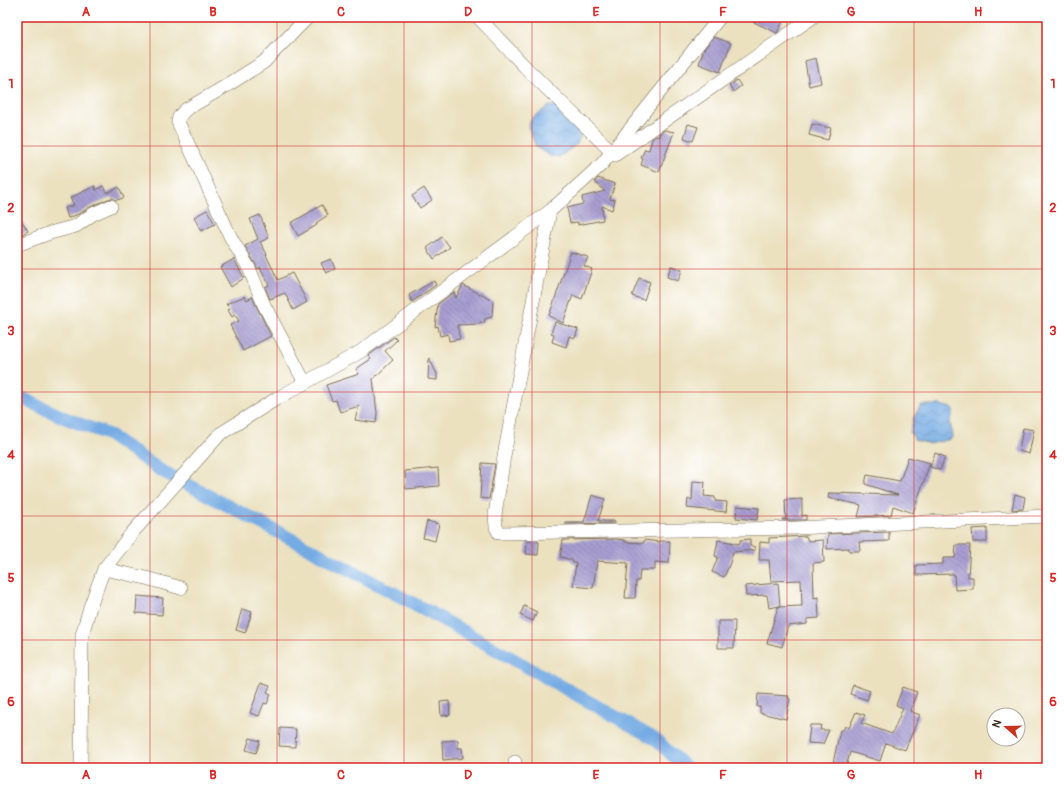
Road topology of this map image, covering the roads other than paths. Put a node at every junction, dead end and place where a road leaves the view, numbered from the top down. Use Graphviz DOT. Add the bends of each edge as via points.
graph roads {
  1 [pos="308,17"];
  2 [pos="478,17"];
  3 [pos="720,17"];
  4 [pos="813,17"];
  5 [pos="612,152"];
  6 [pos="602,164"];
  7 [pos="111,206"];
  8 [pos="550,211"];
  9 [pos="17,245"];
  10 [pos="305,383"];
  11 [pos="1047,516"];
  12 [pos="104,569"];
  13 [pos="181,588"];
  14 [pos="80,768"];
  1 -- 10 [label="street" via="264,62 185,110 178,122 231,238 249,268 264,305"];
  2 -- 5 [label="street"];
  3 -- 5 [label="street"];
  4 -- 6 [label="street"];
  5 -- 6 [label="street"];
  6 -- 8 [label="street"];
  7 -- 9 [label="street" via="76,226"];
  8 -- 10 [label="street" via="360,352"];
  8 -- 11 [label="street" via="504,456 495,515 499,533 796,528"];
  10 -- 12 [label="street" via="220,434 132,533"];
  12 -- 13 [label="street"];
  12 -- 14 [label="street" via="82,635"];
}
